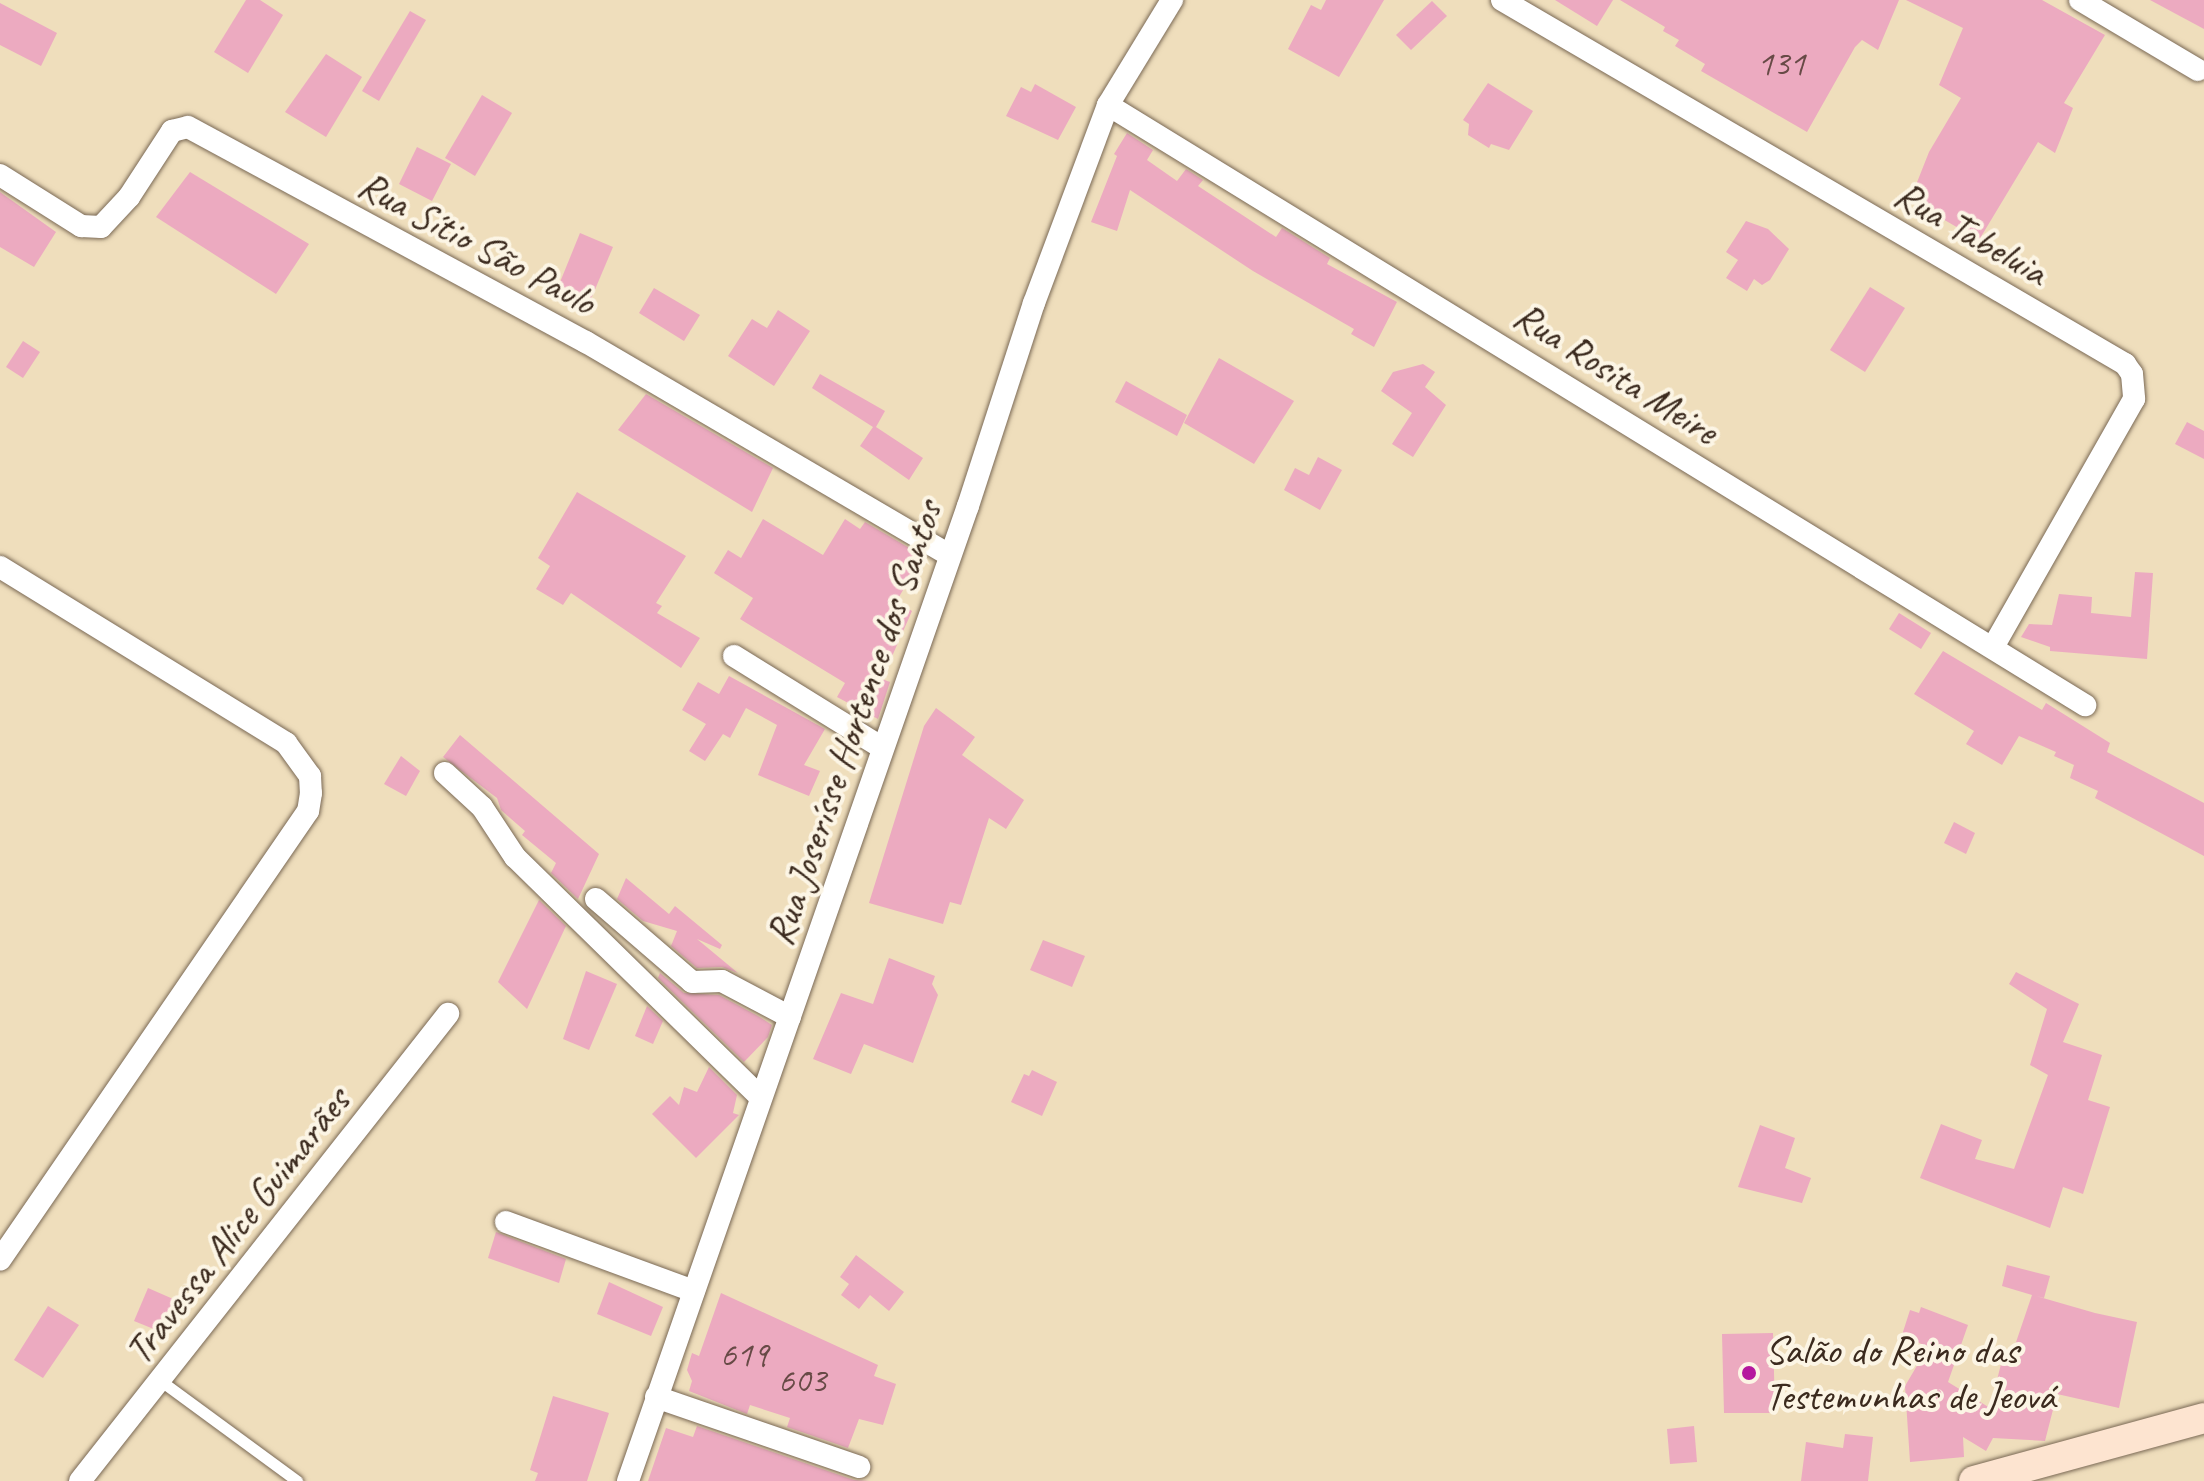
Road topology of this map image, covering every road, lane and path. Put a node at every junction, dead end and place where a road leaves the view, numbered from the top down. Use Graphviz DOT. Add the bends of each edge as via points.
graph roads {
  1 [pos="1172,0"];
  2 [pos="1502,0"];
  3 [pos="2080,0"];
  4 [pos="2198,70"];
  5 [pos="1108,105"];
  6 [pos="0,175"];
  7 [pos="949,555"];
  8 [pos="0,567"];
  9 [pos="1993,647"];
  10 [pos="734,656"];
  11 [pos="2085,705"];
  12 [pos="881,747"];
  13 [pos="445,773"];
  14 [pos="596,899"];
  15 [pos="448,1014"];
  16 [pos="790,1017"];
  17 [pos="761,1098"];
  18 [pos="506,1222"];
  19 [pos="0,1260"];
  20 [pos="694,1291"];
  21 [pos="161,1381"];
  22 [pos="656,1397"];
  23 [pos="2204,1418"];
  24 [pos="859,1467"];
  25 [pos="80,1481"];
  26 [pos="297,1481"];
  27 [pos="628,1481"];
  28 [pos="1974,1481"];
  1 -- 5 [label="street, Rua Joserísse Hortence dos Santos"];
  2 -- 9 [label="street, Rua Tabeluia" via="2125,364 2132,374 2134,399"];
  3 -- 4 [label="street"];
  5 -- 7 [label="street, Rua Joserísse Hortence dos Santos"];
  5 -- 9 [label="street, Rua Rosita Meire"];
  6 -- 7 [label="street, Rua Sítio São Paulo" via="81,226 101,227 129,197 172,131 188,127 586,342"];
  7 -- 12 [label="street, Rua Joserísse Hortence dos Santos"];
  8 -- 19 [label="street" via="286,743 310,776 311,793 308,811"];
  9 -- 11 [label="street, Rua Rosita Meire"];
  10 -- 12 [label="street"];
  12 -- 16 [label="street, Rua Joserísse Hortence dos Santos"];
  13 -- 17 [label="street" via="482,807 515,857"];
  14 -- 16 [label="street" via="692,982 722,981"];
  15 -- 21 [label="street, Travessa Alice Guimarães"];
  16 -- 17 [label="street, Rua Joserísse Hortence dos Santos"];
  17 -- 20 [label="street, Rua Joserísse Hortence dos Santos"];
  18 -- 20 [label="street"];
  20 -- 22 [label="street, Rua Joserísse Hortence dos Santos"];
  21 -- 25 [label="street, Travessa Alice Guimarães"];
  21 -- 26 [label="lane"];
  22 -- 24 [label="street"];
  22 -- 27 [label="street, Rua Joserísse Hortence dos Santos"];
  23 -- 28 [label="main road"];
}
